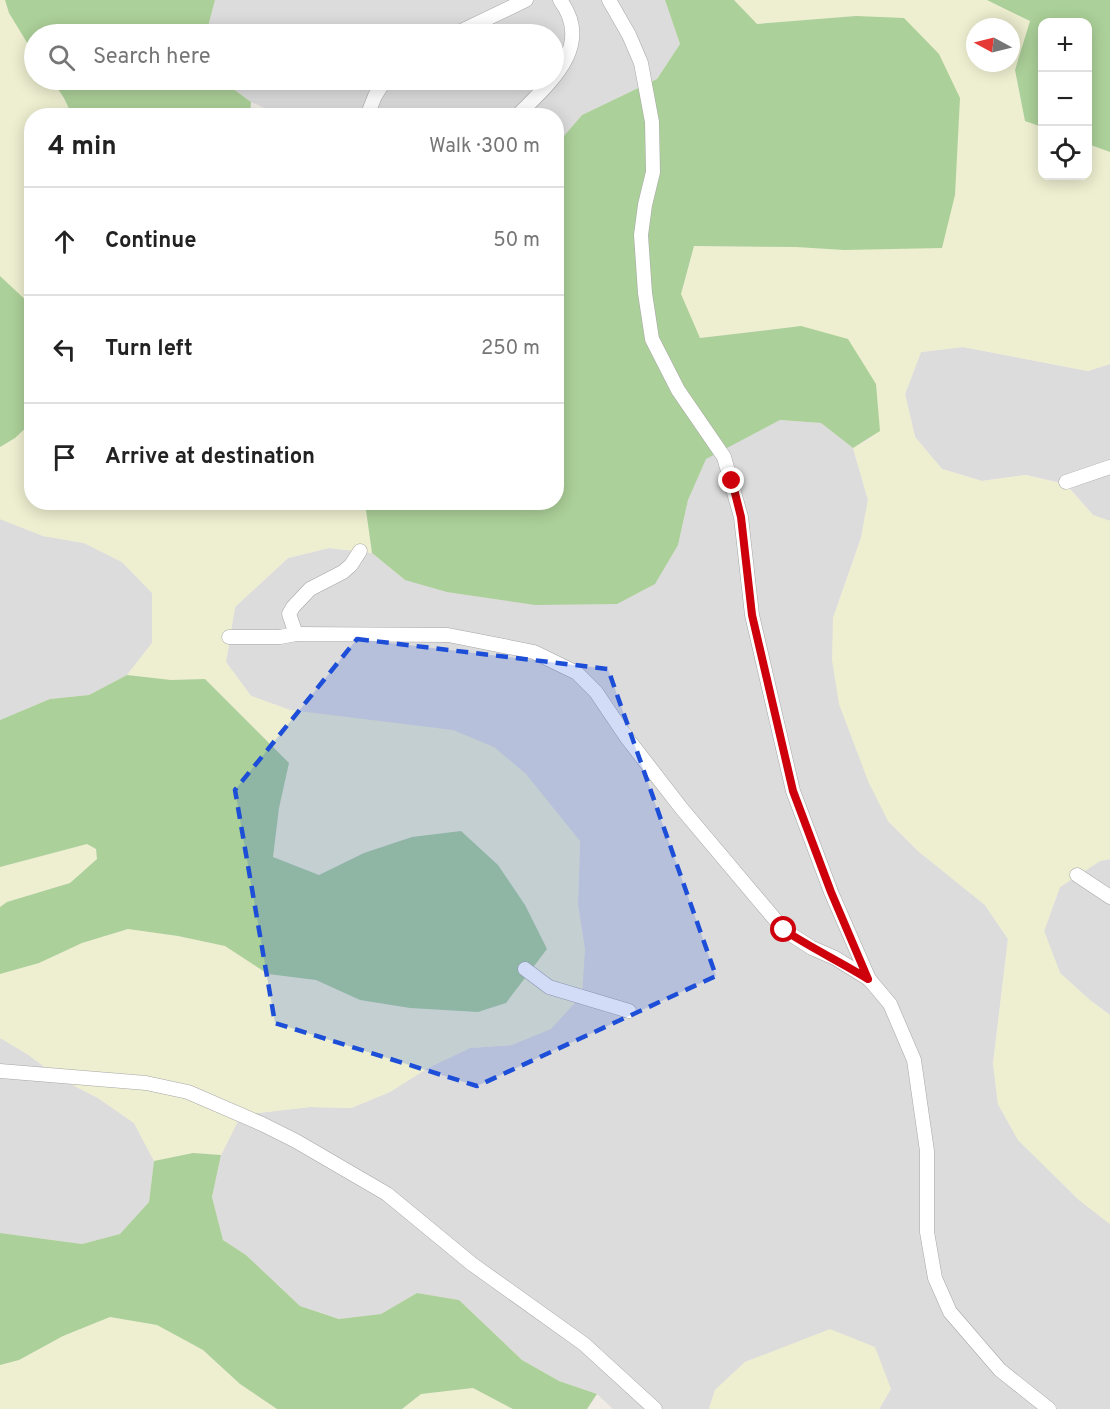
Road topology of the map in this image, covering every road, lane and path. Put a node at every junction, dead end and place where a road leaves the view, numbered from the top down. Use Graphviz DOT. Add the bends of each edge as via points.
graph roads {
  1 [pos="526,0"];
  2 [pos="560,0"];
  3 [pos="609,0"];
  4 [pos="476,24"];
  5 [pos="564,64"];
  6 [pos="379,90"];
  7 [pos="543,90"];
  8 [pos="370,108"];
  9 [pos="525,108"];
  10 [pos="1110,467"];
  11 [pos="1066,482"];
  12 [pos="360,551"];
  13 [pos="296,633"];
  14 [pos="229,637"];
  15 [pos="1077,875"];
  16 [pos="1110,897"];
  17 [pos="525,969"];
  18 [pos="868,979"];
  19 [pos="629,1011"];
  20 [pos="0,1071"];
  21 [pos="655,1409"];
  22 [pos="1048,1409"];
  1 -- 4 [label="street"];
  2 -- 5 [label="street" via="568,11 572,37"];
  3 -- 18 [label="street" via="642,63 652,122 653,172 641,235 652,339 678,390 724,457 741,517 752,615 793,791"];
  6 -- 8 [label="street"];
  7 -- 9 [label="street"];
  10 -- 11 [label="street"];
  12 -- 13 [label="street" via="343,572 310,589 293,607 289,614"];
  13 -- 14 [label="street" via="280,637"];
  13 -- 18 [label="street" via="448,635 534,652 577,673 596,692 682,809 784,930"];
  15 -- 16 [label="street"];
  17 -- 19 [label="street" via="549,987"];
  18 -- 22 [label="street" via="890,1004 914,1060 927,1151 927,1232 935,1278 950,1312 1000,1370"];
  20 -- 21 [label="street" via="146,1083 188,1092 296,1141 387,1194 486,1275 584,1344"];
}
